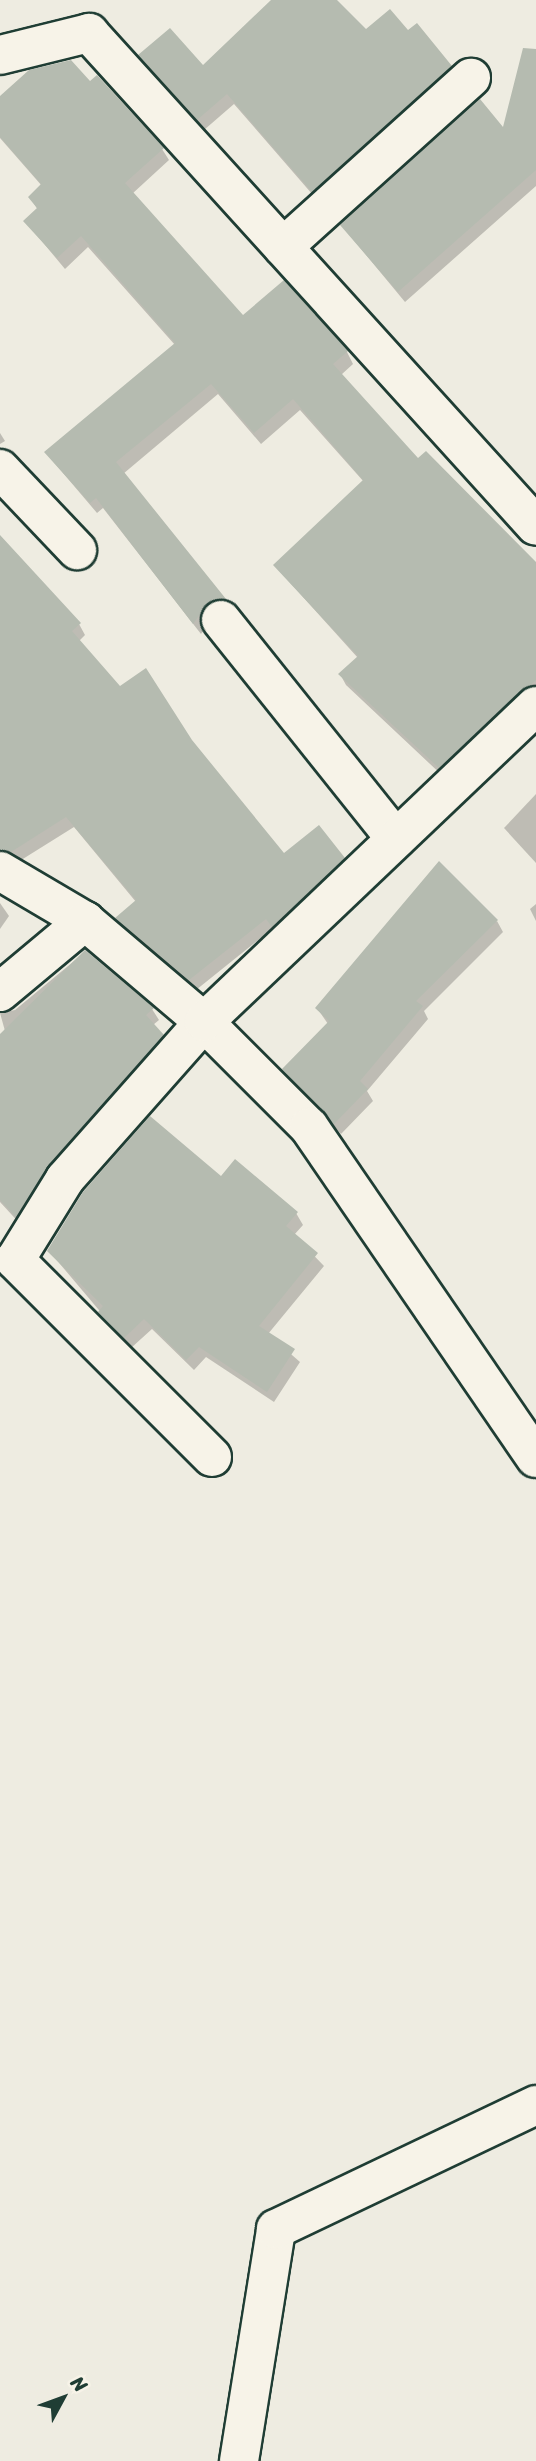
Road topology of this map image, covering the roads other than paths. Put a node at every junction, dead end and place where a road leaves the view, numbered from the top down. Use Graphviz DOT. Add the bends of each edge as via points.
graph roads {
  1 [pos="0,55"];
  2 [pos="471,78"];
  3 [pos="283,247"];
  4 [pos="0,469"];
  5 [pos="536,526"];
  6 [pos="77,550"];
  7 [pos="221,620"];
  8 [pos="536,706"];
  9 [pos="396,839"];
  10 [pos="0,872"];
  11 [pos="85,921"];
  12 [pos="0,992"];
  13 [pos="204,1022"];
  14 [pos="212,1457"];
  15 [pos="536,1458"];
  16 [pos="536,2105"];
  17 [pos="239,2461"];
  1 -- 3 [label="street" via="89,33"];
  2 -- 3 [label="street"];
  3 -- 5 [label="street"];
  4 -- 6 [label="street"];
  7 -- 9 [label="street"];
  8 -- 9 [label="street"];
  9 -- 13 [label="street"];
  10 -- 11 [label="street"];
  11 -- 12 [label="street"];
  11 -- 13 [label="street"];
  13 -- 14 [label="street" via="65,1179 15,1260"];
  13 -- 15 [label="street" via="309,1127"];
  16 -- 17 [label="street" via="276,2229"];
}
